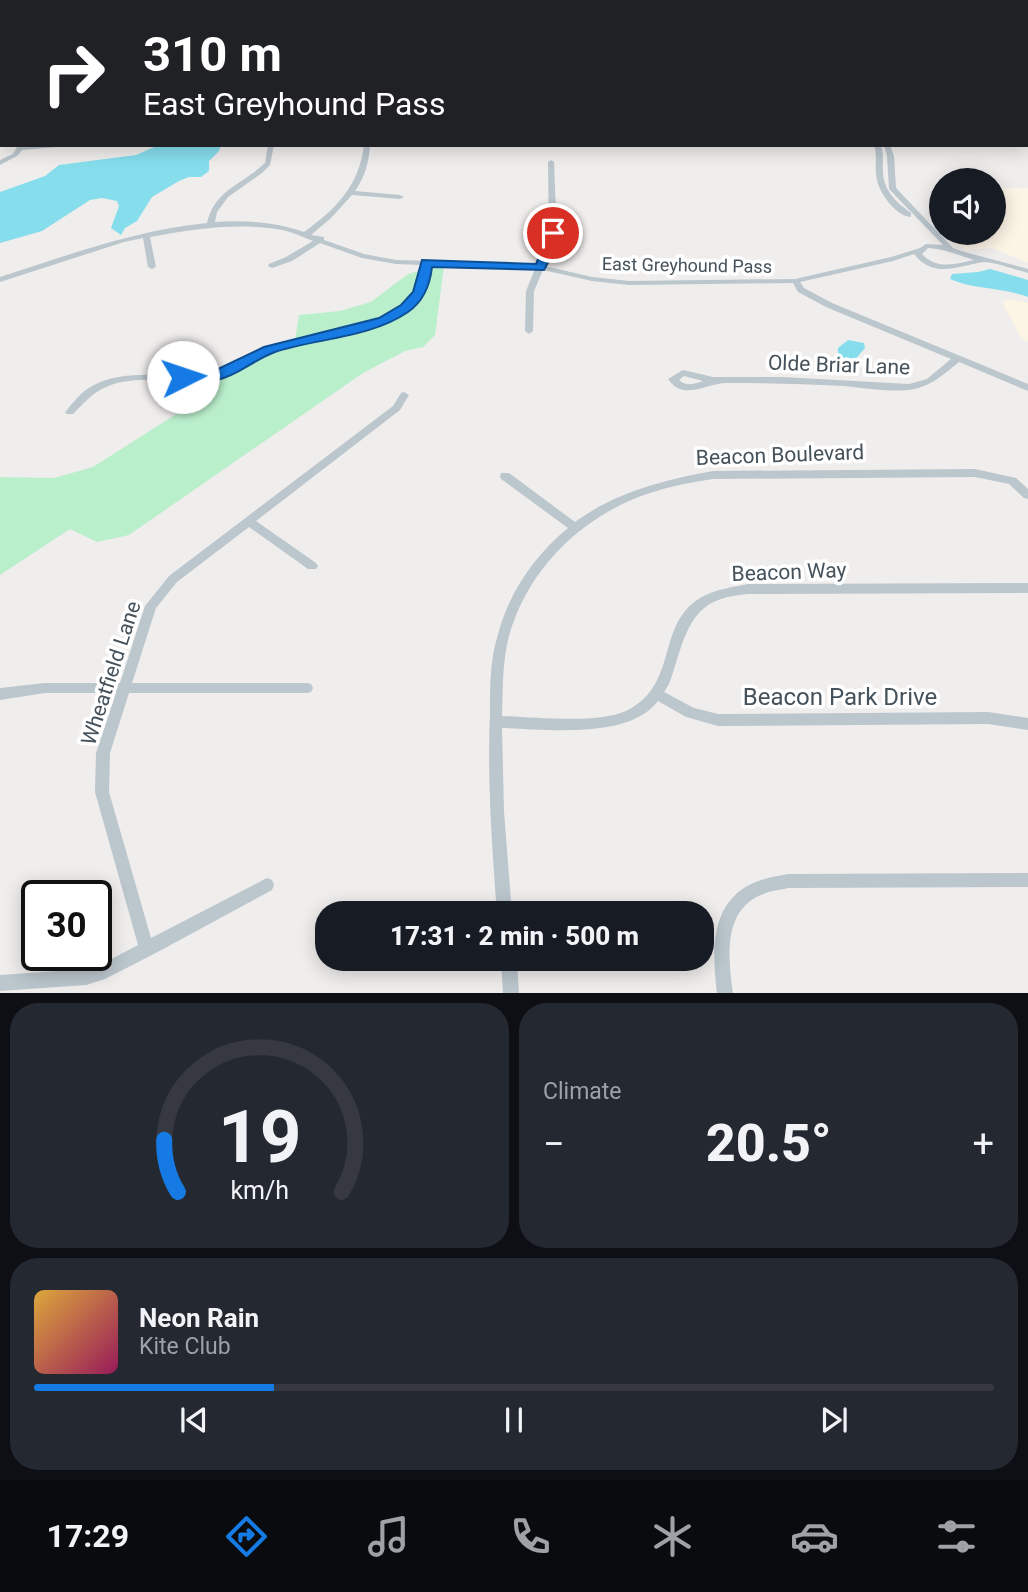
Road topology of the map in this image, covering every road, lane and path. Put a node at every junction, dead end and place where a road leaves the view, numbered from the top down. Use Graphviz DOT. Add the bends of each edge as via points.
graph roads {
  1 [pos="22,147"];
  2 [pos="271,147"];
  3 [pos="366,147"];
  4 [pos="878,147"];
  5 [pos="888,147"];
  6 [pos="551,162"];
  7 [pos="0,163"];
  8 [pos="349,193"];
  9 [pos="400,197"];
  10 [pos="211,224"];
  11 [pos="307,234"];
  12 [pos="146,235"];
  13 [pos="321,239"];
  14 [pos="922,248"];
  15 [pos="955,251"];
  16 [pos="893,259"];
  17 [pos="984,260"];
  18 [pos="426,263"];
  19 [pos="929,264"];
  20 [pos="960,264"];
  21 [pos="272,266"];
  22 [pos="152,267"];
  23 [pos="540,267"];
  24 [pos="1028,271"];
  25 [pos="0,280"];
  26 [pos="794,281"];
  27 [pos="529,331"];
  28 [pos="956,359"];
  29 [pos="713,380"];
  30 [pos="1028,388"];
  31 [pos="404,395"];
  32 [pos="70,412"];
  33 [pos="505,476"];
  34 [pos="1027,494"];
  35 [pos="248,522"];
  36 [pos="574,527"];
  37 [pos="312,566"];
  38 [pos="1028,588"];
  39 [pos="123,687"];
  40 [pos="307,688"];
  41 [pos="0,694"];
  42 [pos="658,695"];
  43 [pos="496,722"];
  44 [pos="1028,724"];
  45 [pos="1028,880"];
  46 [pos="267,885"];
  47 [pos="504,901"];
  48 [pos="147,950"];
  49 [pos="510,971"];
  50 [pos="0,983"];
  51 [pos="511,993"];
  52 [pos="725,993"];
  1 -- 7 [label="street"];
  2 -- 10 [label="street" via="268,164 221,199"];
  3 -- 8 [label="street" via="365,165"];
  4 -- 14 [label="street" via="883,189 925,231 929,238"];
  5 -- 15 [label="street" via="893,189"];
  6 -- 23 [label="street" via="553,237"];
  8 -- 9 [label="street"];
  8 -- 11 [label="street" via="332,215"];
  10 -- 11 [label="street, East Greyhound Pass" via="262,224"];
  10 -- 12 [label="street, East Greyhound Pass"];
  11 -- 13 [label="street, East Greyhound Pass"];
  12 -- 22 [label="street"];
  12 -- 25 [label="street, East Greyhound Pass"];
  13 -- 18 [label="street, East Greyhound Pass" via="378,260"];
  13 -- 21 [label="street"];
  14 -- 15 [label="street" via="939,245"];
  14 -- 16 [label="street"];
  14 -- 19 [label="street" via="920,257"];
  15 -- 17 [label="street"];
  15 -- 20 [label="street"];
  16 -- 19 [label="street"];
  16 -- 26 [label="street"];
  17 -- 20 [label="street"];
  17 -- 24 [label="street"];
  18 -- 23 [label="street, East Greyhound Pass"];
  18 -- 32 [label="street" via="419,294 384,321 269,350 216,375 113,380 88,393"];
  19 -- 20 [label="street" via="944,268"];
  23 -- 26 [label="street, East Greyhound Pass" via="625,283"];
  23 -- 27 [label="street" via="530,291"];
  26 -- 28 [label="street, East Greyhound Pass" via="829,305"];
  28 -- 29 [label="street, Olde Briar Lane" via="930,381 909,387"];
  28 -- 30 [label="street, East Greyhound Pass"];
  31 -- 35 [label="street, Wheatfield Lane" via="397,408"];
  33 -- 36 [label="street"];
  34 -- 36 [label="street, Beacon Boulevard" via="1012,481 975,473 713,475 633,493"];
  35 -- 37 [label="street"];
  35 -- 39 [label="street, Wheatfield Lane" via="156,597"];
  36 -- 43 [label="street, Beacon Boulevard" via="541,559 513,606 500,653"];
  38 -- 42 [label="street, Beacon Way" via="724,592 702,602 683,622"];
  39 -- 40 [label="street"];
  39 -- 41 [label="street"];
  39 -- 48 [label="street, Wheatfield Lane" via="103,753 102,793"];
  42 -- 43 [label="street" via="637,711 613,720"];
  42 -- 44 [label="street, Beacon Park Drive" via="683,710 718,720 988,718"];
  43 -- 47 [label="street, Beacon Boulevard" via="495,796"];
  45 -- 52 [label="street" via="788,881 763,886 734,904 721,943"];
  46 -- 48 [label="street"];
  48 -- 50 [label="street" via="86,977"];
  49 -- 51 [label="street"];
}
